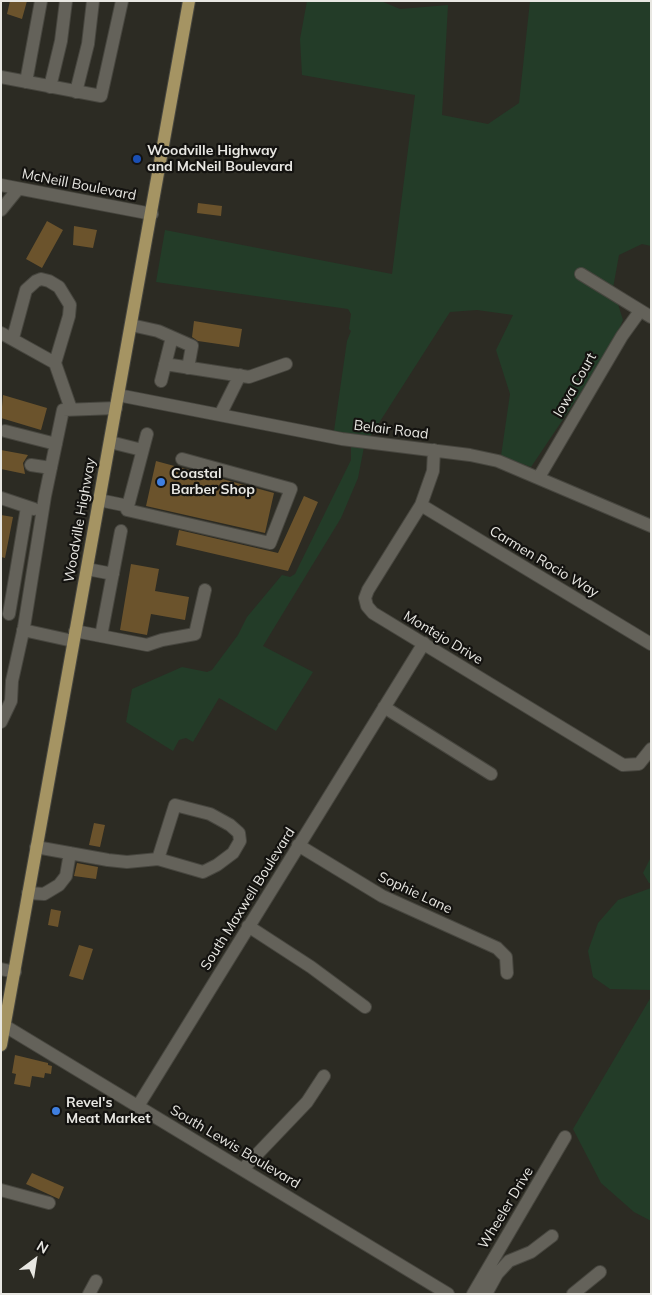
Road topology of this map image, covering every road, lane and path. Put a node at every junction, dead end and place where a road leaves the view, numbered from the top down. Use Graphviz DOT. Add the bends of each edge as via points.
graph roads {
  1 [pos="41,1"];
  2 [pos="66,1"];
  3 [pos="93,1"];
  4 [pos="122,1"];
  5 [pos="189,1"];
  6 [pos="1,77"];
  7 [pos="26,82"];
  8 [pos="50,87"];
  9 [pos="76,92"];
  10 [pos="1,186"];
  11 [pos="18,189"];
  12 [pos="1,210"];
  13 [pos="152,214"];
  14 [pos="580,274"];
  15 [pos="646,314"];
  16 [pos="131,325"];
  17 [pos="7,336"];
  18 [pos="172,337"];
  19 [pos="55,363"];
  20 [pos="165,364"];
  21 [pos="286,364"];
  22 [pos="188,368"];
  23 [pos="240,375"];
  24 [pos="161,381"];
  25 [pos="117,402"];
  26 [pos="71,409"];
  27 [pos="220,415"];
  28 [pos="5,431"];
  29 [pos="147,434"];
  30 [pos="110,442"];
  31 [pos="56,444"];
  32 [pos="142,450"];
  33 [pos="434,450"];
  34 [pos="182,459"];
  35 [pos="31,465"];
  36 [pos="51,468"];
  37 [pos="539,477"];
  38 [pos="1,498"];
  39 [pos="99,500"];
  40 [pos="421,505"];
  41 [pos="128,506"];
  42 [pos="27,507"];
  43 [pos="44,512"];
  44 [pos="651,526"];
  45 [pos="121,531"];
  46 [pos="22,538"];
  47 [pos="39,542"];
  48 [pos="86,569"];
  49 [pos="113,574"];
  50 [pos="205,590"];
  51 [pos="5,613"];
  52 [pos="24,624"];
  53 [pos="74,636"];
  54 [pos="101,636"];
  55 [pos="424,643"];
  56 [pos="651,644"];
  57 [pos="14,669"];
  58 [pos="1,674"];
  59 [pos="384,707"];
  60 [pos="1,722"];
  61 [pos="651,749"];
  62 [pos="491,774"];
  63 [pos="298,845"];
  64 [pos="36,847"];
  65 [pos="70,853"];
  66 [pos="158,859"];
  67 [pos="28,893"];
  68 [pos="248,926"];
  69 [pos="1,968"];
  70 [pos="15,972"];
  71 [pos="507,973"];
  72 [pos="365,1007"];
  73 [pos="5,1026"];
  74 [pos="1,1045"];
  75 [pos="324,1076"];
  76 [pos="138,1106"];
  77 [pos="565,1137"];
  78 [pos="243,1169"];
  79 [pos="1,1190"];
  80 [pos="49,1203"];
  81 [pos="552,1236"];
  82 [pos="600,1272"];
  83 [pos="96,1281"];
  84 [pos="88,1294"];
  85 [pos="448,1294"];
  86 [pos="472,1294"];
  87 [pos="486,1294"];
  88 [pos="573,1294"];
  1 -- 7 [label="street"];
  2 -- 8 [label="street" via="61,42"];
  3 -- 9 [label="street" via="88,44"];
  4 -- 9 [label="street" via="102,96"];
  5 -- 13 [label="main road, Woodville Highway"];
  6 -- 7 [label="street"];
  7 -- 8 [label="street"];
  8 -- 9 [label="street"];
  10 -- 11 [label="street, McNeill Boulevard"];
  11 -- 12 [label="street"];
  11 -- 13 [label="street, McNeill Boulevard"];
  13 -- 16 [label="main road, Woodville Highway"];
  14 -- 15 [label="street"];
  15 -- 37 [label="street, Iowa Court" via="622,336"];
  16 -- 18 [label="street"];
  16 -- 25 [label="main road, Woodville Highway"];
  17 -- 19 [label="street"];
  17 -- 19 [label="street" via="26,290 41,279 49,281 59,287 70,305"];
  18 -- 20 [label="street"];
  18 -- 22 [label="street" via="192,346"];
  19 -- 26 [label="street"];
  20 -- 22 [label="street"];
  20 -- 24 [label="street"];
  21 -- 23 [label="street" via="249,377"];
  22 -- 23 [label="street"];
  23 -- 27 [label="street"];
  25 -- 26 [label="street, Belair Road"];
  25 -- 27 [label="street, Belair Road"];
  25 -- 30 [label="main road, Woodville Highway"];
  26 -- 31 [label="street" via="63,410"];
  27 -- 33 [label="street, Belair Road" via="342,439"];
  28 -- 31 [label="street"];
  29 -- 32 [label="street"];
  30 -- 32 [label="street"];
  30 -- 39 [label="main road, Woodville Highway"];
  31 -- 36 [label="street"];
  32 -- 41 [label="street"];
  33 -- 37 [label="street, Belair Road" via="498,461"];
  33 -- 40 [label="street, Montejo Drive" via="433,471"];
  34 -- 41 [label="street" via="291,489 270,543 127,510"];
  35 -- 36 [label="street"];
  36 -- 43 [label="street"];
  37 -- 44 [label="street, Belair Road"];
  38 -- 42 [label="street"];
  39 -- 41 [label="street"];
  39 -- 48 [label="main road, Woodville Highway"];
  40 -- 55 [label="street, Montejo Drive" via="365,598 373,613"];
  40 -- 56 [label="street, Carmen Rocio Way"];
  42 -- 43 [label="street"];
  42 -- 46 [label="street"];
  43 -- 47 [label="street"];
  45 -- 49 [label="street"];
  46 -- 47 [label="street"];
  46 -- 51 [label="street"];
  47 -- 52 [label="street"];
  48 -- 49 [label="street"];
  48 -- 53 [label="main road, Woodville Highway"];
  49 -- 54 [label="street"];
  50 -- 54 [label="street" via="195,634 147,645"];
  51 -- 52 [label="street"];
  52 -- 53 [label="street"];
  52 -- 57 [label="street"];
  53 -- 54 [label="street"];
  53 -- 64 [label="main road, Woodville Highway"];
  55 -- 59 [label="street, South Maxwell Boulevard"];
  55 -- 61 [label="street, Montejo Drive" via="623,765 639,764"];
  57 -- 58 [label="street"];
  57 -- 60 [label="street" via="10,702"];
  59 -- 62 [label="street"];
  59 -- 63 [label="street, South Maxwell Boulevard"];
  63 -- 68 [label="street, South Maxwell Boulevard"];
  63 -- 71 [label="street, Sophie Lane" via="382,896 497,948 508,962"];
  64 -- 65 [label="street"];
  64 -- 67 [label="main road, Woodville Highway"];
  65 -- 66 [label="street" via="127,862"];
  65 -- 67 [label="street" via="66,876 59,885 44,894"];
  66 -- 66 [label="street" via="175,805 210,814 230,824 239,833 240,841 233,853 203,872"];
  67 -- 70 [label="main road, Woodville Highway"];
  68 -- 72 [label="street" via="311,966"];
  68 -- 76 [label="street, South Maxwell Boulevard"];
  69 -- 70 [label="street"];
  70 -- 73 [label="main road, Woodville Highway"];
  73 -- 74 [label="main road, Woodville Highway"];
  73 -- 76 [label="street, South Lewis Boulevard"];
  75 -- 78 [label="street" via="307,1102"];
  76 -- 78 [label="street, South Lewis Boulevard"];
  77 -- 86 [label="street, Wheeler Drive"];
  78 -- 85 [label="street, South Lewis Boulevard"];
  79 -- 80 [label="street"];
  81 -- 87 [label="street" via="531,1252 509,1260"];
  82 -- 88 [label="street"];
  83 -- 84 [label="street"];
}
